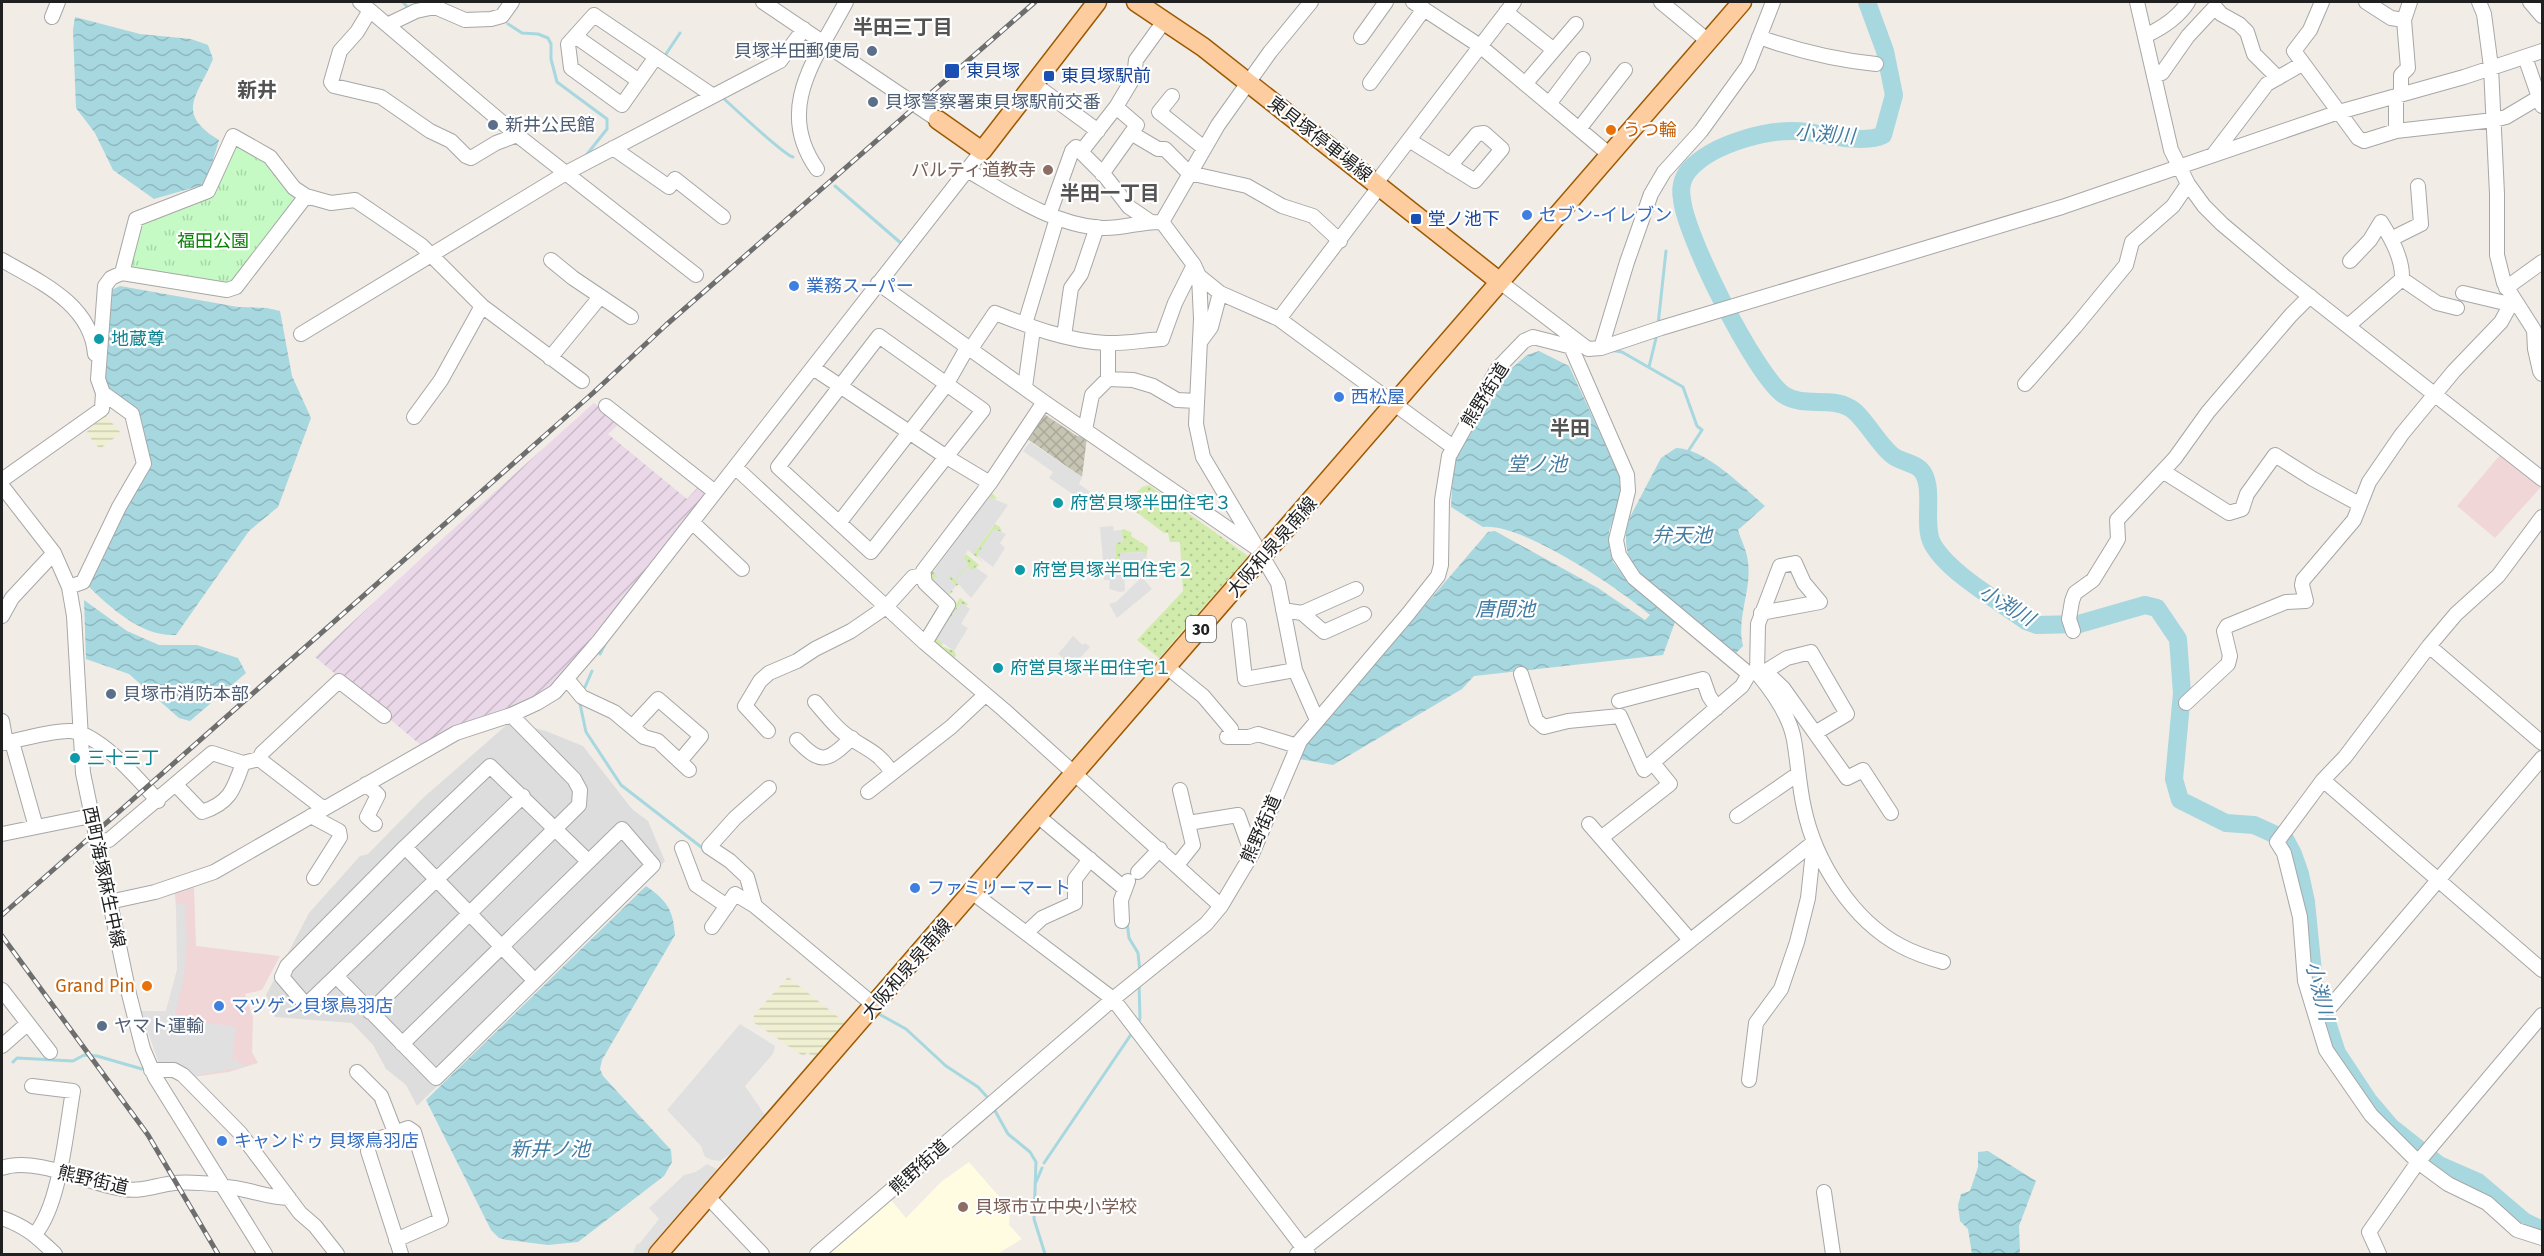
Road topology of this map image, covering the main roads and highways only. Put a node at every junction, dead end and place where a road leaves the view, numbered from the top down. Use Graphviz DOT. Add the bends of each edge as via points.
graph roads {
  1 [pos="1097,2"];
  2 [pos="1136,2"];
  3 [pos="1742,2"];
  4 [pos="1158,11"];
  5 [pos="938,120"];
  6 [pos="1500,282"];
  7 [pos="658,1254"];
  1 -- 5 [label="main road" via="982,151"];
  2 -- 4 [label="main road, 東貝塚停車場線"];
  3 -- 6 [label="main road, 大阪和泉泉南線 / 30"];
  4 -- 6 [label="main road, 東貝塚停車場線"];
  6 -- 7 [label="main road, 大阪和泉泉南線 / 30" via="1261,553 1075,775"];
}
